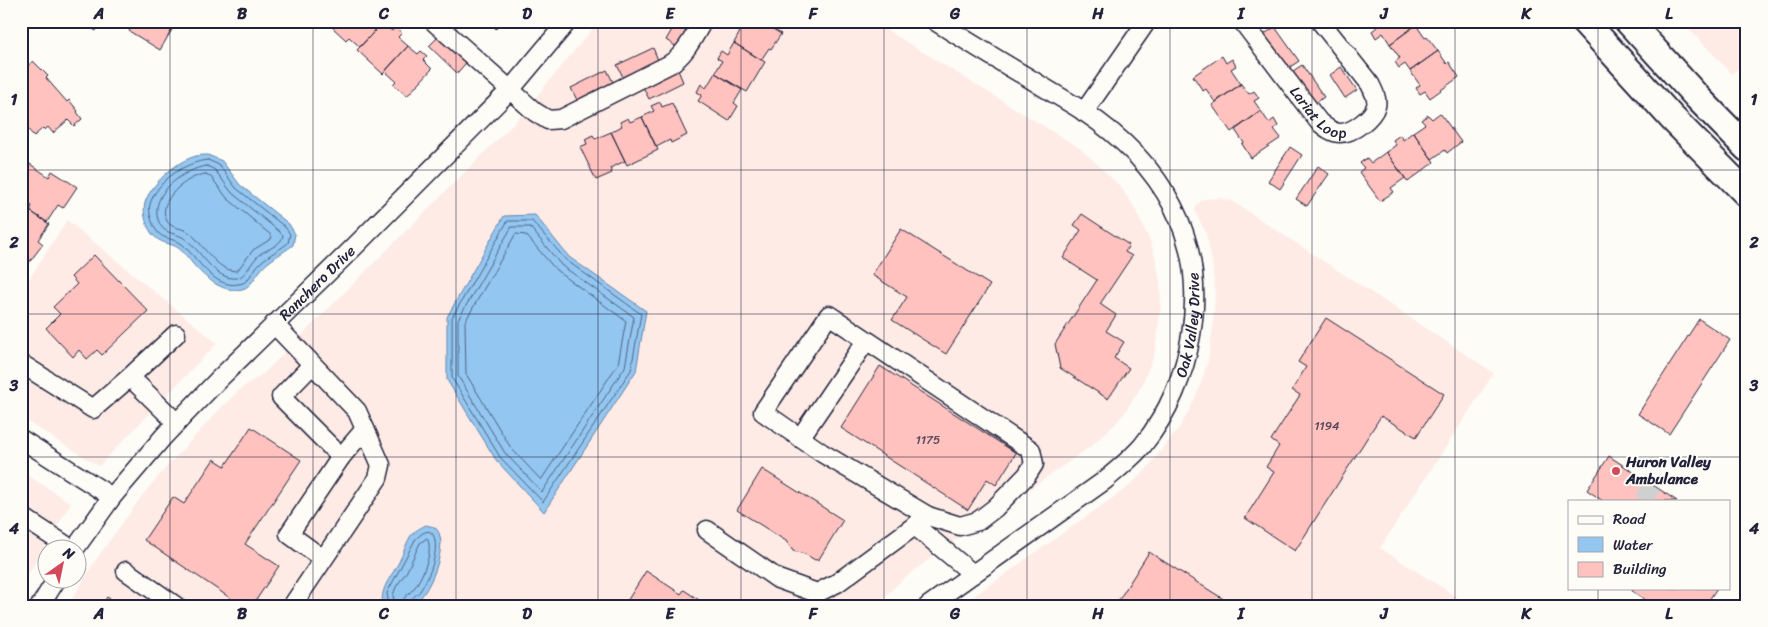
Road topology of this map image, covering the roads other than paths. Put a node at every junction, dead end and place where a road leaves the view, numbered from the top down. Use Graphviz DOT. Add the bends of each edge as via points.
graph roads {
  1 [pos="433,21"];
  2 [pos="568,21"];
  3 [pos="703,21"];
  4 [pos="935,21"];
  5 [pos="1147,21"];
  6 [pos="1241,21"];
  7 [pos="1320,21"];
  8 [pos="1584,21"];
  9 [pos="1628,21"];
  10 [pos="510,90"];
  11 [pos="1084,112"];
  12 [pos="1747,148"];
  13 [pos="1747,194"];
  14 [pos="274,324"];
  15 [pos="176,334"];
  16 [pos="866,341"];
  17 [pos="312,365"];
  18 [pos="25,366"];
  19 [pos="130,377"];
  20 [pos="177,423"];
  21 [pos="365,429"];
  22 [pos="800,438"];
  23 [pos="21,440"];
  24 [pos="341,458"];
  25 [pos="112,497"];
  26 [pos="21,516"];
  27 [pos="921,521"];
  28 [pos="707,530"];
  29 [pos="58,540"];
  30 [pos="80,540"];
  31 [pos="323,559"];
  32 [pos="126,571"];
  33 [pos="973,574"];
  34 [pos="50,590"];
  35 [pos="40,606"];
  36 [pos="176,606"];
  37 [pos="292,606"];
  38 [pos="928,606"];
  1 -- 10 [label="street"];
  2 -- 10 [label="street, Ranchero Drive"];
  3 -- 10 [label="street" via="678,59 561,119 548,120"];
  4 -- 11 [label="street, Oak Valley Drive"];
  5 -- 11 [label="street"];
  6 -- 7 [label="street, Lariat Loop" via="1319,122 1339,133 1350,131 1372,113 1377,105 1375,95 1370,84"];
  8 -- 13 [label="highway"];
  9 -- 12 [label="highway"];
  10 -- 14 [label="street, Ranchero Drive"];
  11 -- 33 [label="street, Oak Valley Drive" via="1123,142 1151,171 1172,201 1186,237 1193,274 1195,314 1189,346 1174,394 1159,423 1127,462"];
  14 -- 17 [label="street"];
  14 -- 20 [label="street, Ranchero Drive"];
  15 -- 19 [label="street"];
  16 -- 22 [label="street"];
  16 -- 22 [label="street" via="829,315 763,412"];
  16 -- 27 [label="street" via="1031,450 1034,464 1027,475 978,521 960,526"];
  17 -- 21 [label="street" via="356,411"];
  17 -- 24 [label="street" via="281,397"];
  18 -- 19 [label="street" via="93,409"];
  19 -- 20 [label="street"];
  20 -- 25 [label="street, Ranchero Drive"];
  21 -- 24 [label="street"];
  21 -- 31 [label="street" via="381,465 378,478"];
  22 -- 27 [label="street"];
  23 -- 25 [label="street"];
  24 -- 31 [label="street" via="289,534"];
  25 -- 30 [label="street, Ranchero Drive"];
  26 -- 29 [label="street"];
  27 -- 28 [label="street" via="837,583 817,593 778,579"];
  27 -- 33 [label="street"];
  31 -- 37 [label="street"];
  32 -- 36 [label="street"];
  33 -- 38 [label="street, Oak Valley Drive"];
  34 -- 35 [label="street"];
}
